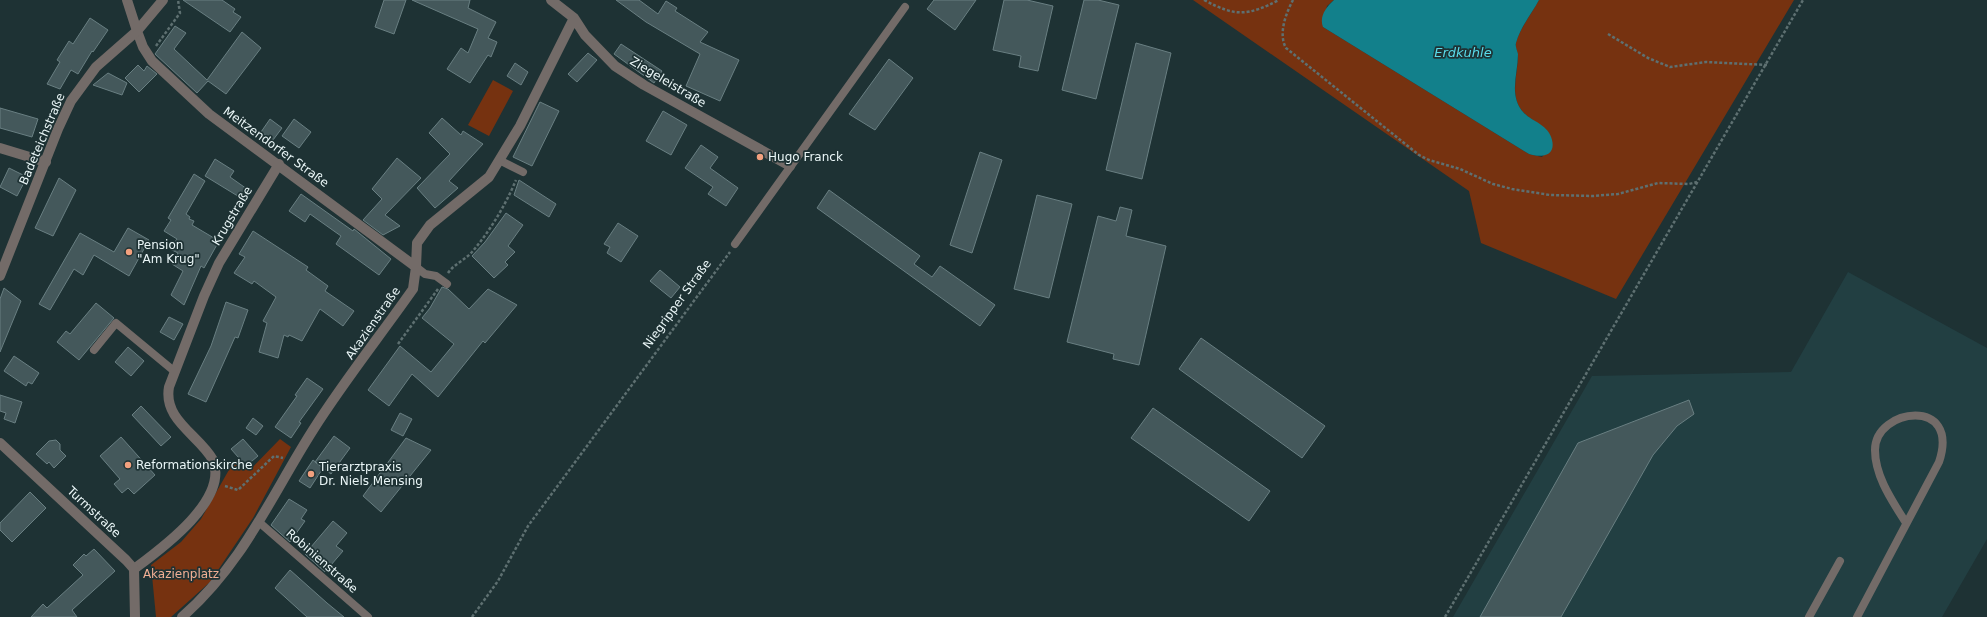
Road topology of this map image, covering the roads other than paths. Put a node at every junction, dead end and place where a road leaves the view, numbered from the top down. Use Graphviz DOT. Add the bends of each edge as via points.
graph roads {
  1 [pos="127,0"];
  2 [pos="163,0"];
  3 [pos="551,0"];
  4 [pos="905,7"];
  5 [pos="574,18"];
  6 [pos="137,31"];
  7 [pos="0,148"];
  8 [pos="499,160"];
  9 [pos="46,162"];
  10 [pos="279,164"];
  11 [pos="790,166"];
  12 [pos="522,171"];
  13 [pos="735,244"];
  14 [pos="416,267"];
  15 [pos="0,276"];
  16 [pos="445,283"];
  17 [pos="94,350"];
  18 [pos="174,371"];
  19 [pos="0,443"];
  20 [pos="260,523"];
  21 [pos="1906,523"];
  22 [pos="1840,561"];
  23 [pos="134,569"];
  24 [pos="135,617"];
  25 [pos="182,617"];
  26 [pos="368,617"];
  27 [pos="1809,617"];
  28 [pos="1857,617"];
  1 -- 6 [label="street, Meitzendorfer Straße"];
  2 -- 6 [label="street, Badeteichstraße"];
  3 -- 5 [label="street, Ziegeleistraße"];
  4 -- 11 [label="lane"];
  5 -- 8 [label="street, Akazienstraße" via="520,126"];
  5 -- 11 [label="street, Ziegeleistraße" via="585,35 615,66 644,85"];
  6 -- 9 [label="street, Badeteichstraße" via="96,67 77,91 58,128"];
  6 -- 10 [label="street, Meitzendorfer Straße" via="149,56 209,114"];
  7 -- 9 [label="street"];
  8 -- 12 [label="lane"];
  8 -- 14 [label="street, Akazienstraße" via="489,177 430,225 417,243"];
  9 -- 15 [label="street, Badeteichstraße"];
  10 -- 14 [label="street, Meitzendorfer Straße"];
  10 -- 18 [label="street, Krugstraße" via="219,263"];
  11 -- 13 [label="lane"];
  14 -- 16 [label="lane"];
  14 -- 20 [label="street, Akazienstraße" via="413,289 314,430"];
  17 -- 18 [label="lane" via="116,323"];
  18 -- 23 [label="street, Krugstraße" via="168,395 170,409 211,456 215,469 214,482 203,504 184,529"];
  19 -- 23 [label="street, Turmstraße"];
  20 -- 25 [label="street, Akazienstraße" via="217,584"];
  20 -- 26 [label="lane, Robinienstraße"];
  21 -- 21 [label="lane" via="1939,462 1943,445 1942,432 1938,425 1917,415 1908,416 1887,426 1879,434 1875,446 1881,478"];
  21 -- 28 [label="lane"];
  22 -- 27 [label="lane"];
  23 -- 24 [label="street"];
}
